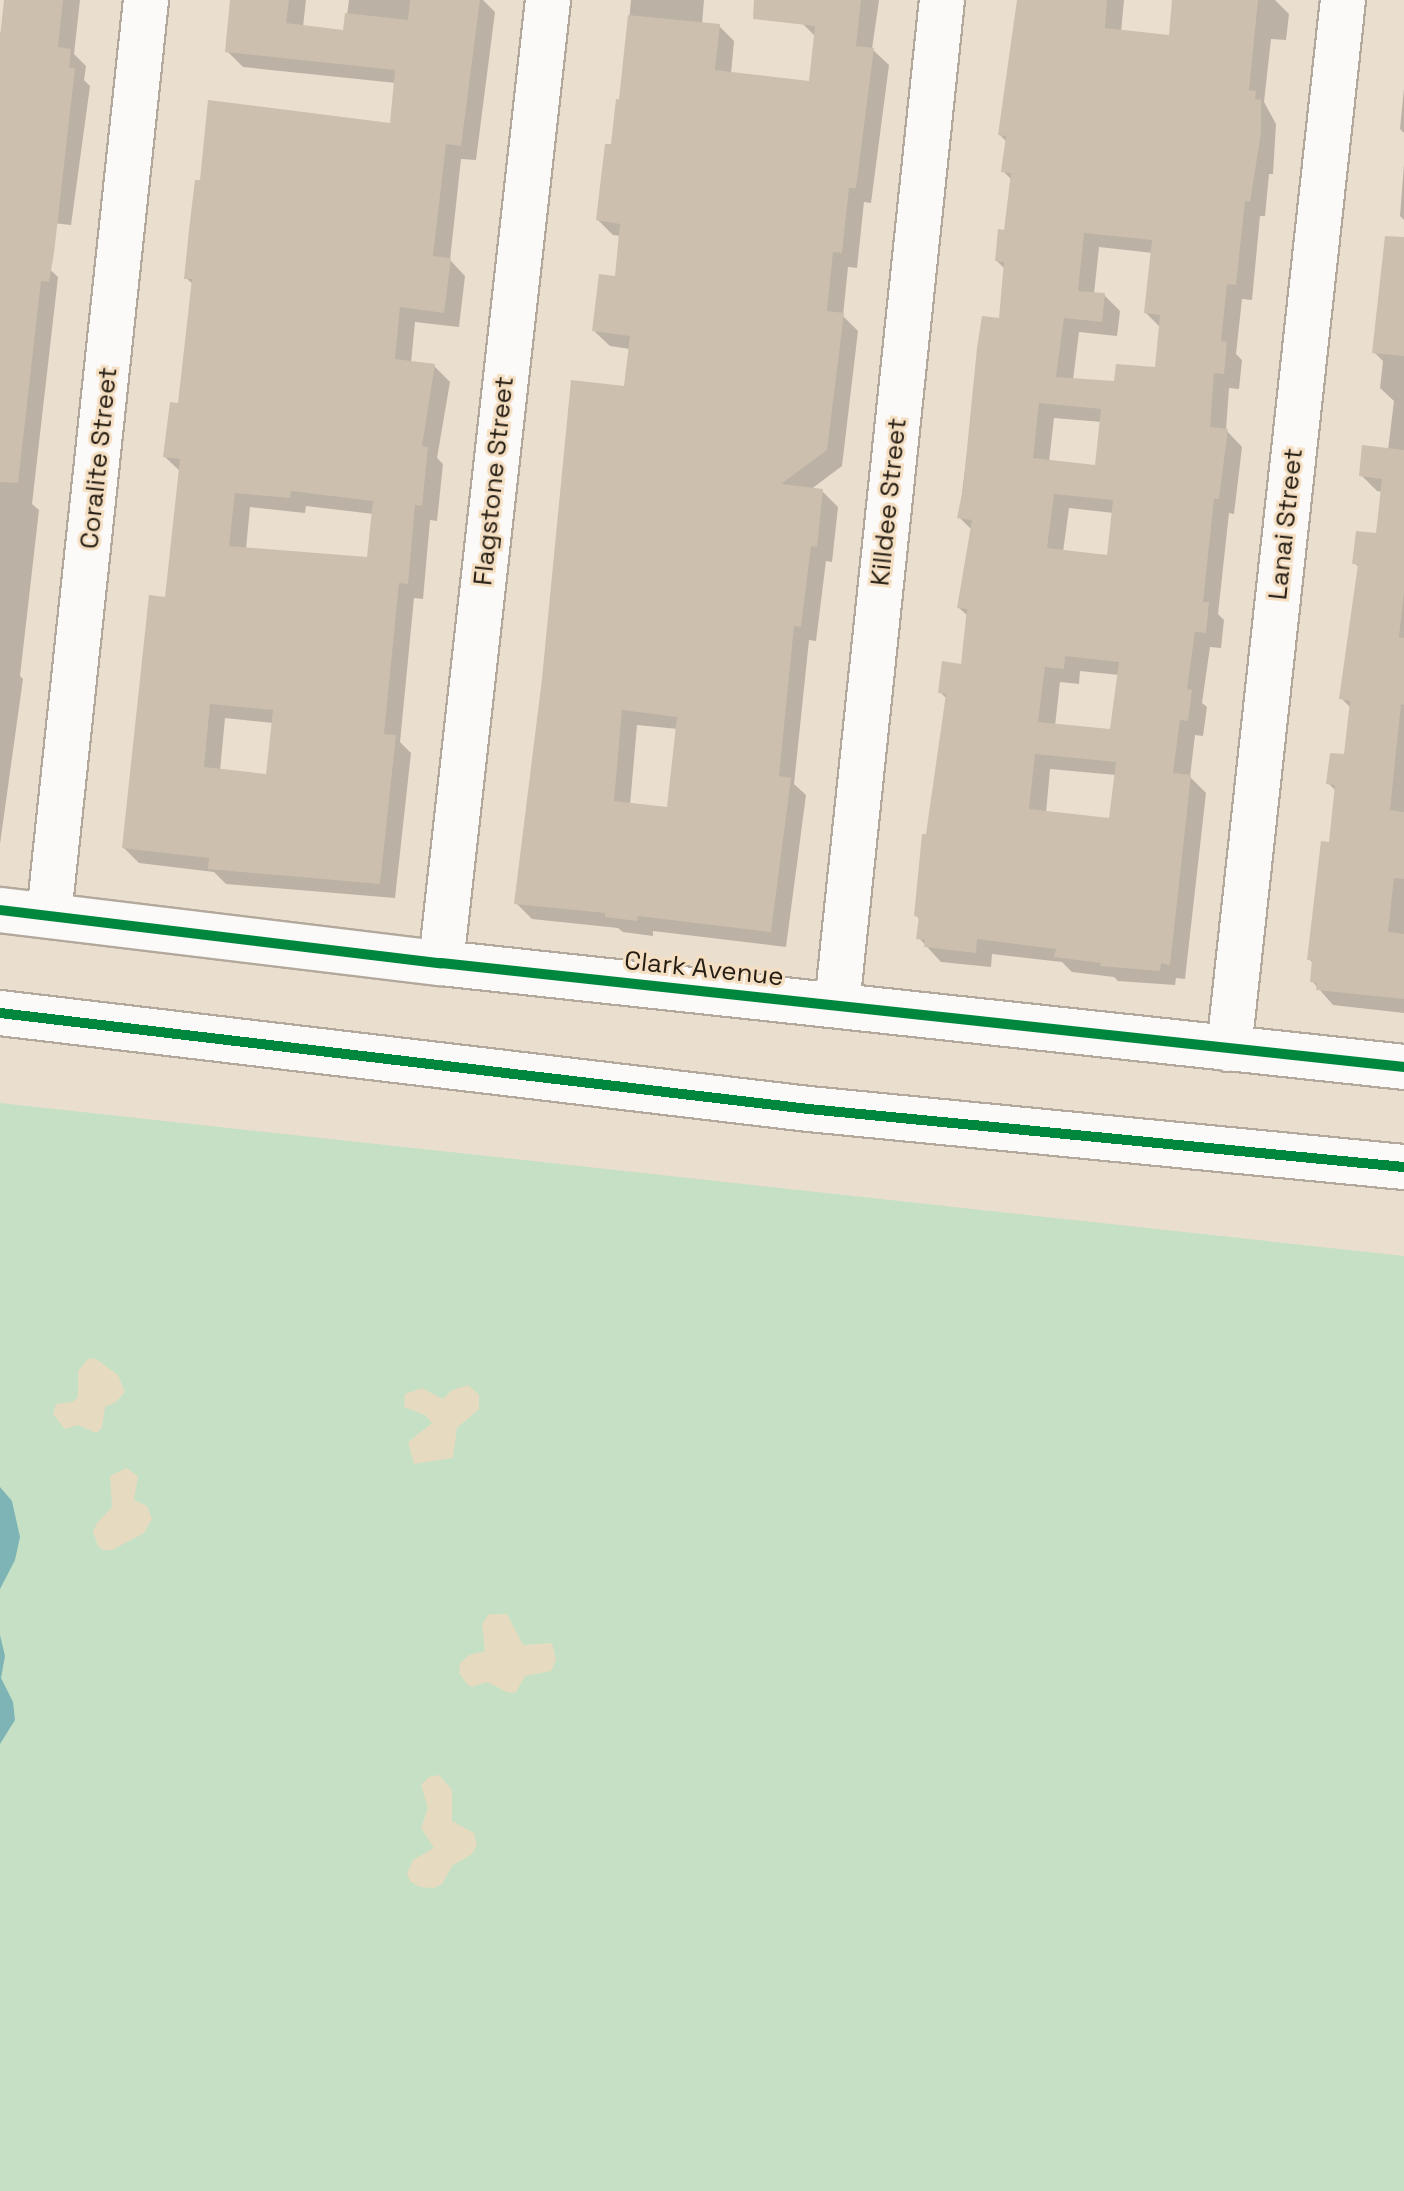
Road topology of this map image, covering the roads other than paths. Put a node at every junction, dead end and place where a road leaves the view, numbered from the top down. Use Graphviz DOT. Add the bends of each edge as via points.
graph roads {
  1 [pos="146,0"];
  2 [pos="548,0"];
  3 [pos="942,0"];
  4 [pos="1343,0"];
  5 [pos="0,910"];
  6 [pos="49,915"];
  7 [pos="441,963"];
  8 [pos="837,1005"];
  9 [pos="0,1013"];
  10 [pos="1229,1049"];
  11 [pos="1404,1067"];
  12 [pos="1404,1167"];
  1 -- 6 [label="street, Coralite Street"];
  2 -- 7 [label="street, Flagstone Street"];
  3 -- 8 [label="street, Killdee Street"];
  4 -- 10 [label="street, Lanai Street"];
  5 -- 6 [label="street, Clark Avenue"];
  6 -- 7 [label="street, Clark Avenue"];
  7 -- 8 [label="street, Clark Avenue"];
  8 -- 10 [label="street, Clark Avenue"];
  9 -- 12 [label="street" via="809,1109"];
  10 -- 11 [label="street, Clark Avenue"];
}
